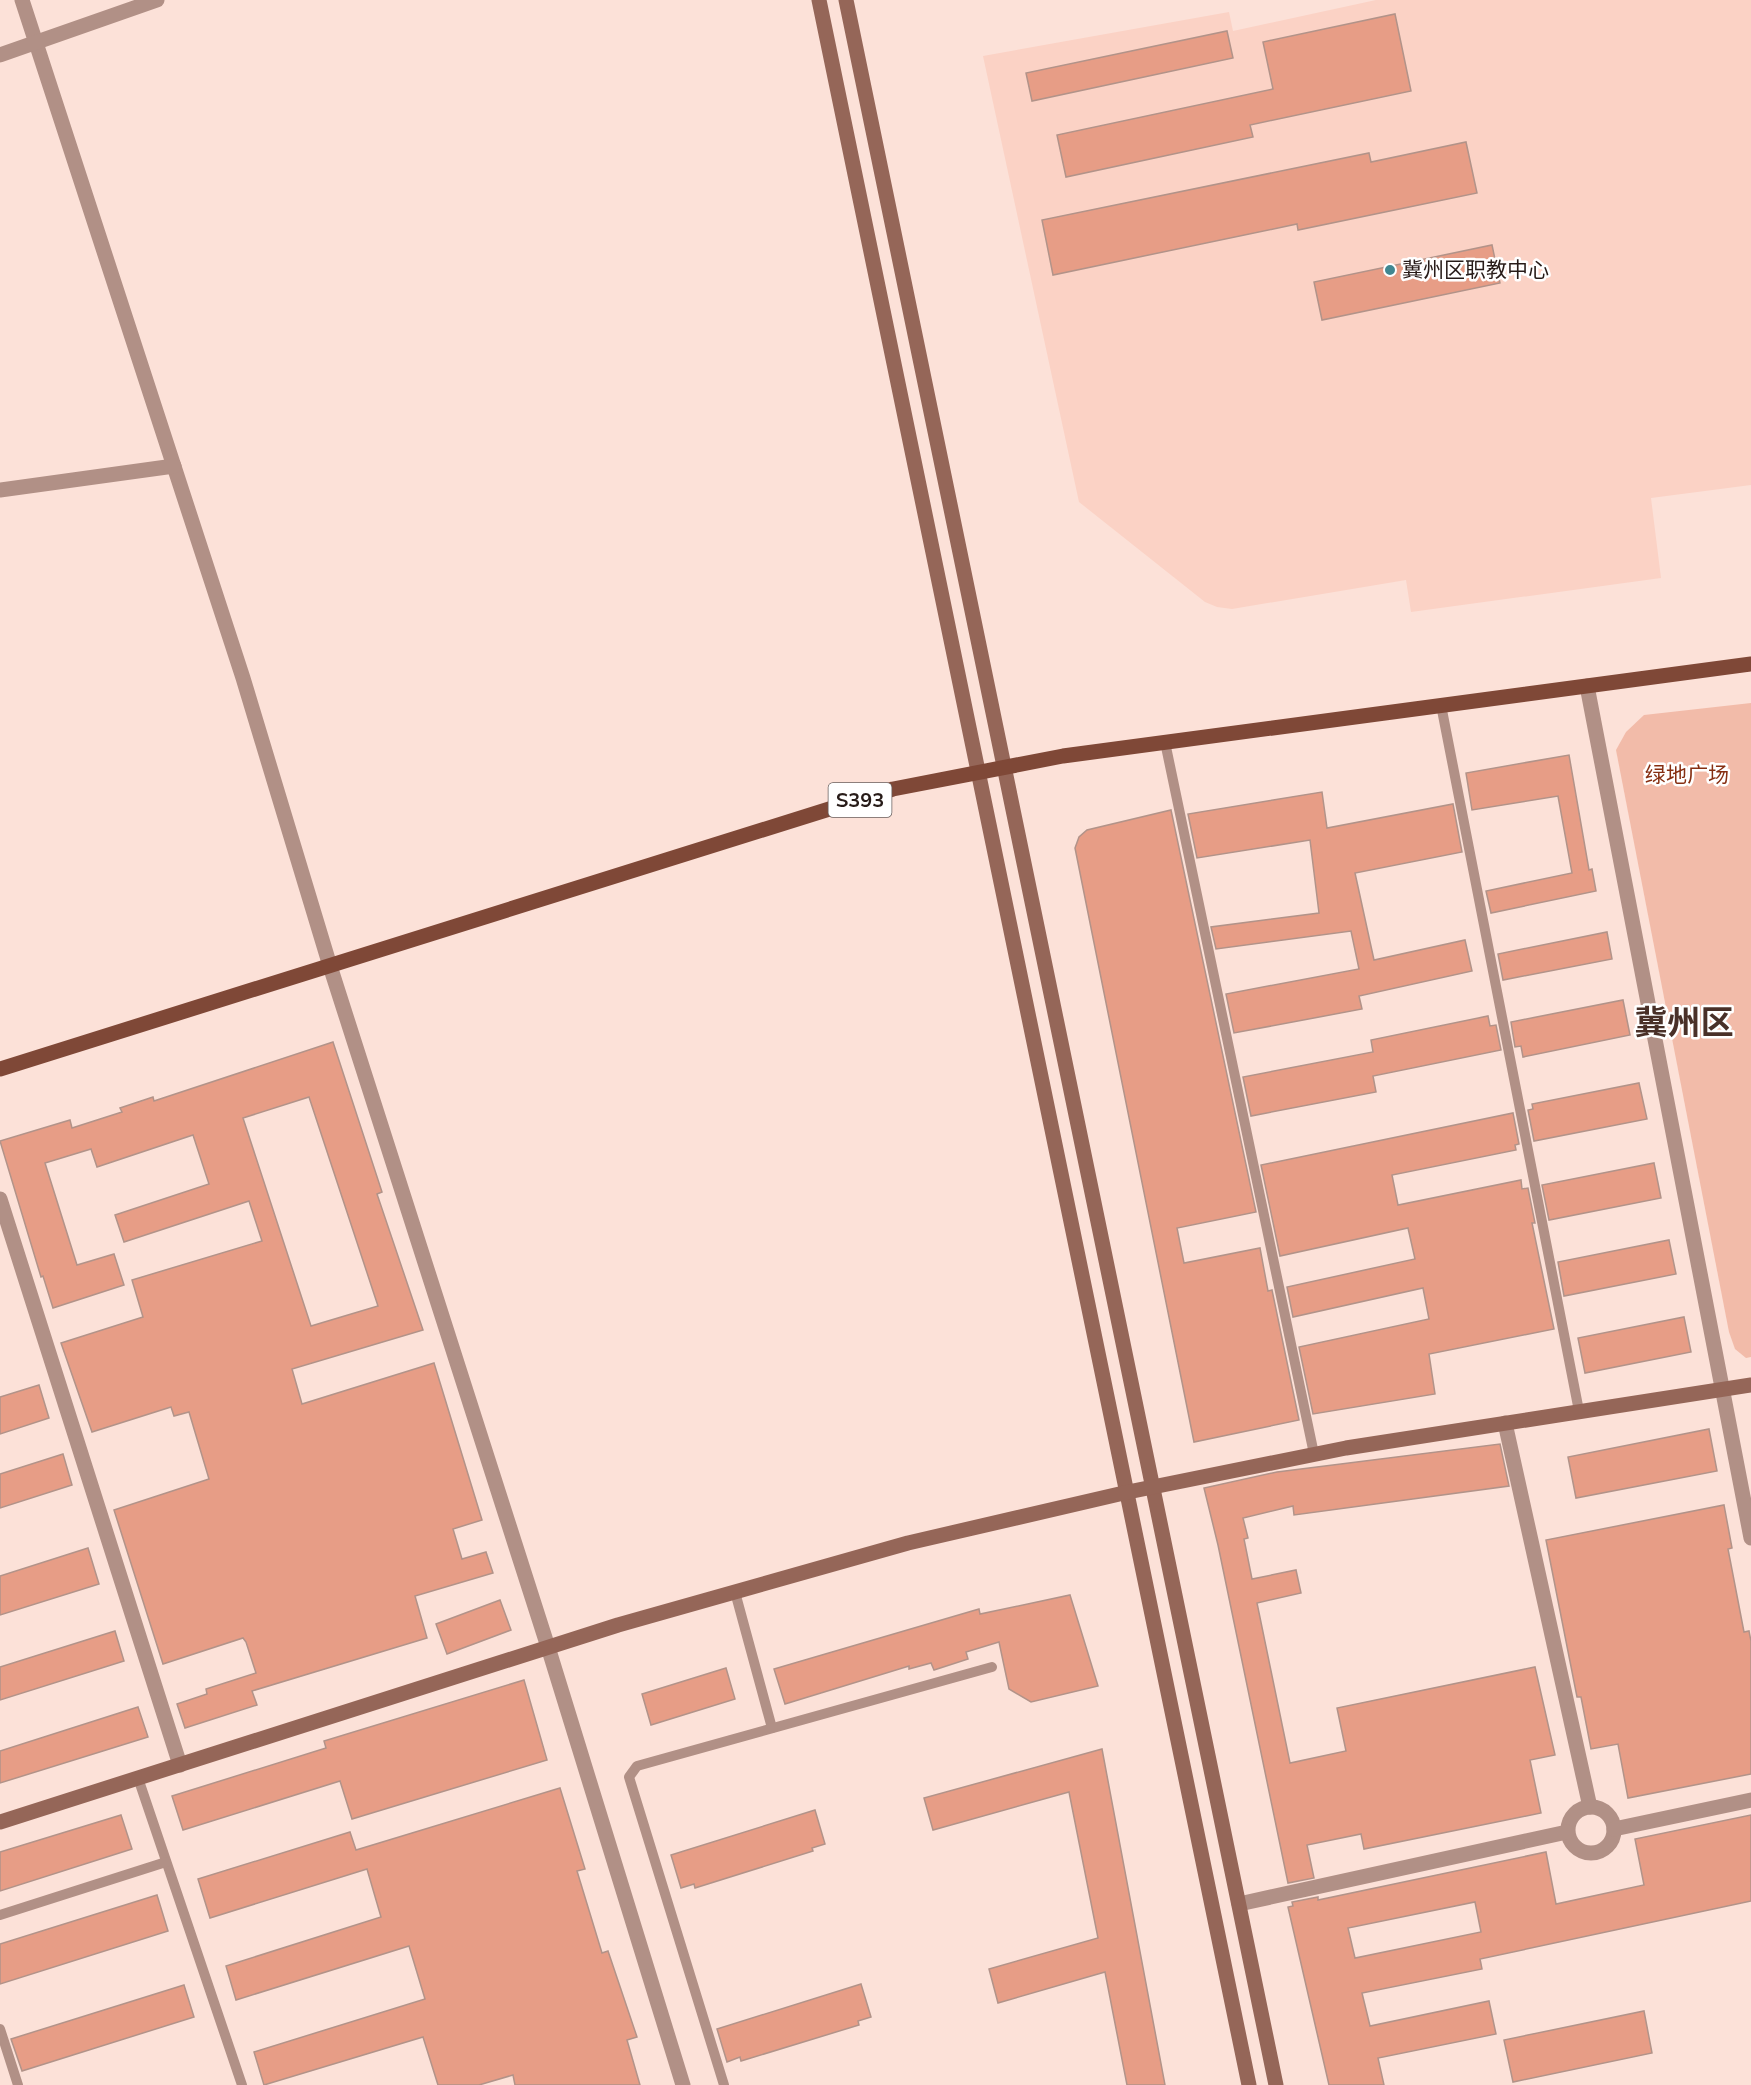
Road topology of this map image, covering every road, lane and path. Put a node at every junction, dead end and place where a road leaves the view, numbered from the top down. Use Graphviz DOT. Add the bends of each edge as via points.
graph roads {
  1 [pos="22,0"];
  2 [pos="157,0"];
  3 [pos="819,0"];
  4 [pos="846,0"];
  5 [pos="36,42"];
  6 [pos="0,55"];
  7 [pos="174,466"];
  8 [pos="0,490"];
  9 [pos="1751,664"];
  10 [pos="1587,686"];
  11 [pos="1441,705"];
  12 [pos="1165,742"];
  13 [pos="1005,766"];
  14 [pos="979,771"];
  15 [pos="330,966"];
  16 [pos="0,1069"];
  17 [pos="0,1199"];
  18 [pos="1751,1385"];
  19 [pos="1723,1389"];
  20 [pos="1579,1412"];
  21 [pos="1505,1423"];
  22 [pos="1314,1454"];
  23 [pos="1154,1486"];
  24 [pos="1128,1492"];
  25 [pos="1751,1538"];
  26 [pos="735,1592"];
  27 [pos="548,1647"];
  28 [pos="992,1667"];
  29 [pos="772,1728"];
  30 [pos="180,1765"];
  31 [pos="138,1778"];
  32 [pos="1751,1800"];
  33 [pos="1590,1807"];
  34 [pos="0,1822"];
  35 [pos="1614,1829"];
  36 [pos="1567,1832"];
  37 [pos="166,1862"];
  38 [pos="1239,1904"];
  39 [pos="0,1915"];
  40 [pos="0,2029"];
  41 [pos="18,2085"];
  42 [pos="242,2085"];
  43 [pos="682,2085"];
  44 [pos="724,2085"];
  45 [pos="1249,2085"];
  46 [pos="1276,2085"];
  1 -- 5 [label="street"];
  2 -- 5 [label="street"];
  3 -- 14 [label="main road"];
  4 -- 13 [label="main road"];
  5 -- 6 [label="street"];
  5 -- 7 [label="street"];
  7 -- 8 [label="street"];
  7 -- 15 [label="street"];
  9 -- 10 [label="main road, S393"];
  10 -- 11 [label="main road, S393"];
  10 -- 19 [label="street"];
  11 -- 12 [label="main road, S393"];
  11 -- 20 [label="lane"];
  12 -- 13 [label="main road, S393"];
  12 -- 22 [label="lane"];
  13 -- 14 [label="main road, S393"];
  13 -- 23 [label="main road"];
  14 -- 15 [label="main road, S393" via="893,789"];
  14 -- 24 [label="main road"];
  15 -- 16 [label="main road, S393"];
  15 -- 27 [label="street"];
  17 -- 30 [label="street"];
  18 -- 19 [label="main road"];
  19 -- 20 [label="main road"];
  19 -- 25 [label="street"];
  20 -- 21 [label="main road"];
  21 -- 22 [label="main road"];
  21 -- 33 [label="street"];
  22 -- 23 [label="main road"];
  23 -- 24 [label="main road"];
  23 -- 38 [label="main road"];
  24 -- 26 [label="main road" via="908,1543"];
  24 -- 45 [label="main road"];
  26 -- 27 [label="main road"];
  26 -- 29 [label="lane"];
  27 -- 30 [label="main road"];
  27 -- 43 [label="street"];
  28 -- 29 [label="lane"];
  29 -- 44 [label="lane" via="637,1766 629,1777"];
  30 -- 31 [label="main road"];
  31 -- 34 [label="main road"];
  31 -- 37 [label="lane"];
  32 -- 35 [label="street"];
  33 -- 35 [label="street" via="1608,1814"];
  33 -- 36 [label="street" via="1576,1811"];
  35 -- 36 [label="street" via="1610,1845 1589,1854 1578,1851"];
  36 -- 38 [label="street"];
  37 -- 39 [label="lane"];
  37 -- 42 [label="lane"];
  38 -- 46 [label="main road"];
  40 -- 41 [label="lane"];
}
